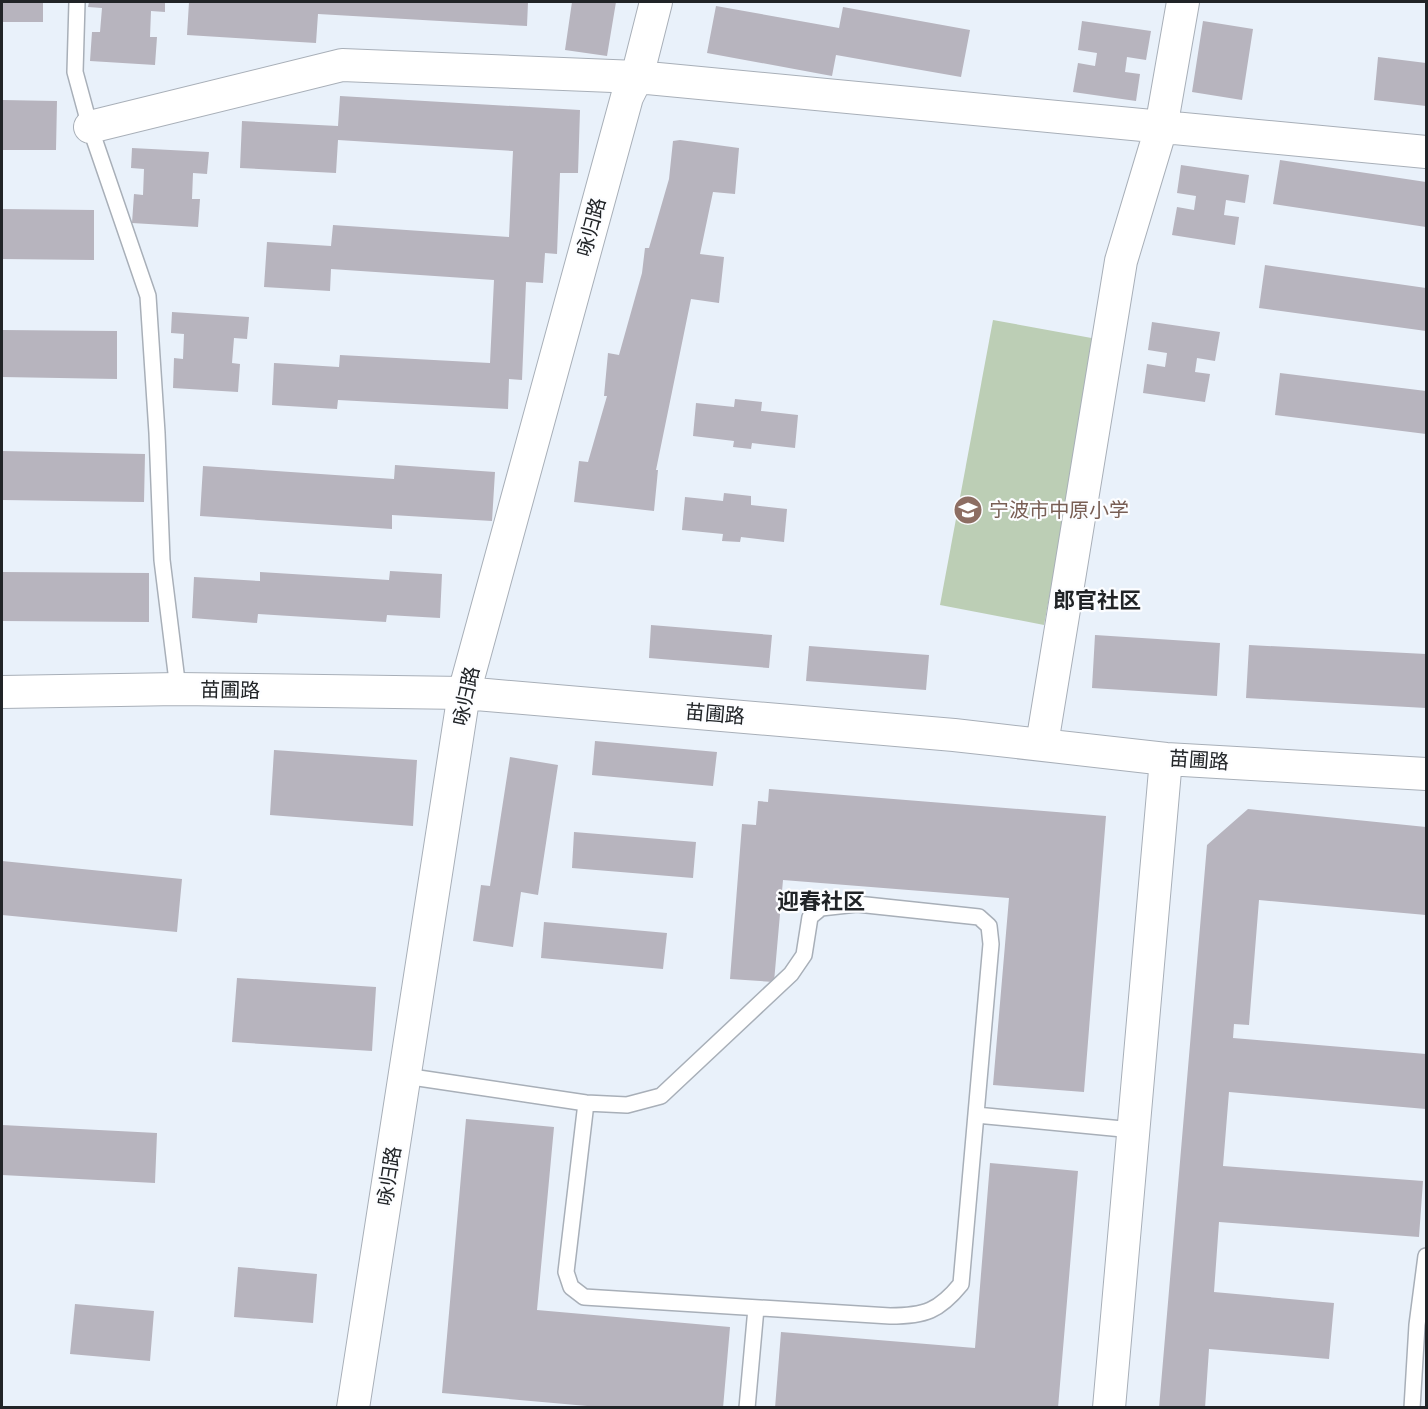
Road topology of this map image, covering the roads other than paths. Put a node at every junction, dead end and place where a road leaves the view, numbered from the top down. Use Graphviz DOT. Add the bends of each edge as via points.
graph roads {
  1 [pos="76,2"];
  2 [pos="656,2"];
  3 [pos="1184,2"];
  4 [pos="637,77"];
  5 [pos="90,127"];
  6 [pos="1161,128"];
  7 [pos="1426,152"];
  8 [pos="178,689"];
  9 [pos="2,692"];
  10 [pos="464,693"];
  11 [pos="1042,744"];
  12 [pos="1166,759"];
  13 [pos="1426,774"];
  14 [pos="405,1076"];
  15 [pos="586,1103"];
  16 [pos="976,1115"];
  17 [pos="1133,1130"];
  18 [pos="1426,1256"];
  19 [pos="756,1308"];
  20 [pos="353,1407"];
  21 [pos="747,1407"];
  22 [pos="1109,1407"];
  23 [pos="1412,1407"];
  1 -- 5 [label="lane" via="75,72"];
  2 -- 4 [label="street, 咏归路"];
  3 -- 6 [label="street"];
  4 -- 5 [label="street" via="342,65"];
  4 -- 6 [label="street"];
  4 -- 10 [label="street, 咏归路" via="627,97"];
  5 -- 8 [label="lane" via="148,296 162,560"];
  6 -- 7 [label="street"];
  6 -- 11 [label="street" via="1121,261"];
  8 -- 9 [label="street, 苗圃路"];
  8 -- 10 [label="street, 苗圃路"];
  10 -- 11 [label="street, 苗圃路"];
  10 -- 14 [label="street, 咏归路"];
  11 -- 12 [label="street, 苗圃路"];
  12 -- 13 [label="street, 苗圃路"];
  12 -- 17 [label="street"];
  14 -- 15 [label="lane"];
  14 -- 20 [label="street, 咏归路"];
  15 -- 16 [label="lane" via="627,1105 661,1096 791,974 804,955 810,917 821,908 857,904 979,917 989,926 991,945"];
  15 -- 19 [label="lane" via="566,1272 571,1287 584,1297"];
  16 -- 17 [label="lane"];
  16 -- 19 [label="lane" via="961,1284 945,1304 918,1316"];
  17 -- 22 [label="street"];
  18 -- 23 [label="lane"];
  19 -- 21 [label="lane"];
}
